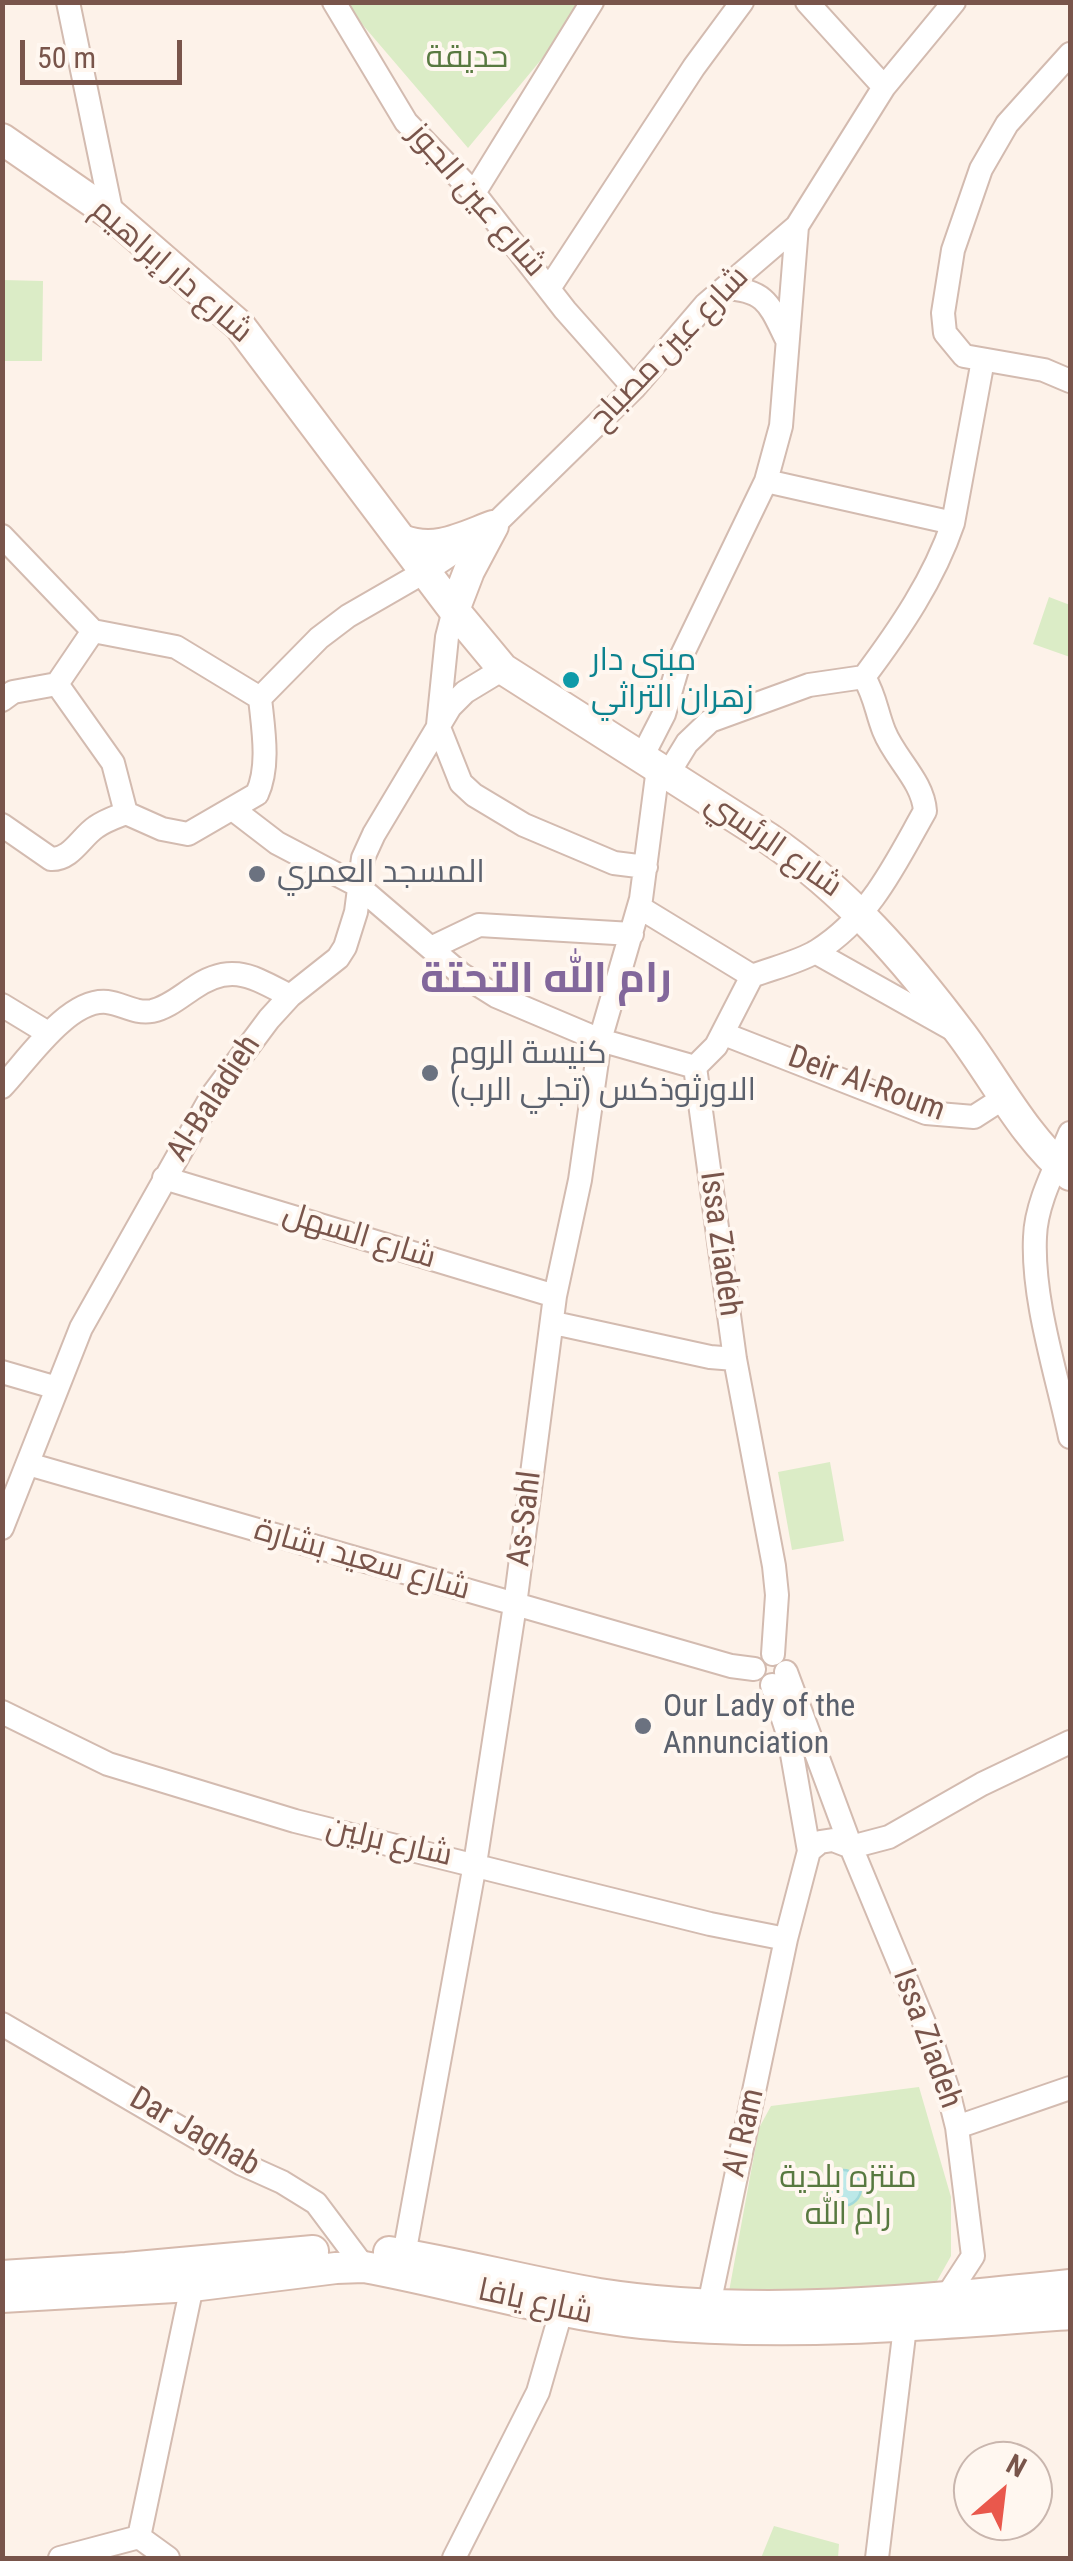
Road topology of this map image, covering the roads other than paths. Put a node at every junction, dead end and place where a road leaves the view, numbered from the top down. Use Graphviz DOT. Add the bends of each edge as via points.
graph roads {
  1 [pos="68,2"];
  2 [pos="334,2"];
  3 [pos="592,2"];
  4 [pos="742,2"];
  5 [pos="807,2"];
  6 [pos="954,2"];
  7 [pos="1070,54"];
  8 [pos="884,87"];
  9 [pos="2,140"];
  10 [pos="474,193"];
  11 [pos="112,216"];
  12 [pos="797,226"];
  13 [pos="550,287"];
  14 [pos="725,288"];
  15 [pos="786,340"];
  16 [pos="983,360"];
  17 [pos="1070,380"];
  18 [pos="634,388"];
  19 [pos="766,482"];
  20 [pos="954,523"];
  21 [pos="493,526"];
  22 [pos="2,536"];
  23 [pos="402,540"];
  24 [pos="426,571"];
  25 [pos="454,610"];
  26 [pos="94,631"];
  27 [pos="503,669"];
  28 [pos="864,677"];
  29 [pos="57,684"];
  30 [pos="260,698"];
  31 [pos="2,700"];
  32 [pos="438,725"];
  33 [pos="656,766"];
  34 [pos="234,810"];
  35 [pos="126,813"];
  36 [pos="2,825"];
  37 [pos="646,867"];
  38 [pos="357,885"];
  39 [pos="639,907"];
  40 [pos="863,915"];
  41 [pos="632,934"];
  42 [pos="431,948"];
  43 [pos="816,952"];
  44 [pos="752,976"];
  45 [pos="290,996"];
  46 [pos="2,1005"];
  47 [pos="48,1034"];
  48 [pos="724,1034"];
  49 [pos="962,1034"];
  50 [pos="600,1040"];
  51 [pos="696,1067"];
  52 [pos="2,1087"];
  53 [pos="1006,1097"];
  54 [pos="1070,1133"];
  55 [pos="1064,1170"];
  56 [pos="164,1178"];
  57 [pos="556,1296"];
  58 [pos="554,1324"];
  59 [pos="735,1359"];
  60 [pos="2,1372"];
  61 [pos="58,1388"];
  62 [pos="1070,1437"];
  63 [pos="28,1464"];
  64 [pos="2,1528"];
  65 [pos="515,1605"];
  66 [pos="771,1670"];
  67 [pos="2,1712"];
  68 [pos="1070,1742"];
  69 [pos="851,1848"];
  70 [pos="806,1859"];
  71 [pos="474,1864"];
  72 [pos="786,1939"];
  73 [pos="2,2024"];
  74 [pos="1070,2088"];
  75 [pos="958,2127"];
  76 [pos="973,2256"];
  77 [pos="358,2258"];
  78 [pos="402,2264"];
  79 [pos="2,2276"];
  80 [pos="1070,2285"];
  81 [pos="192,2286"];
  82 [pos="1000,2292"];
  83 [pos="2,2297"];
  84 [pos="945,2299"];
  85 [pos="561,2312"];
  86 [pos="1070,2314"];
  87 [pos="706,2316"];
  88 [pos="905,2327"];
  89 [pos="139,2537"];
  90 [pos="60,2558"];
  91 [pos="168,2558"];
  92 [pos="454,2558"];
  93 [pos="877,2558"];
  1 -- 11 [label="street"];
  2 -- 10 [label="street, شارع عين الجوز" via="406,122"];
  3 -- 10 [label="street"];
  4 -- 13 [label="street"];
  5 -- 8 [label="street"];
  6 -- 8 [label="street, شارع عين مصباح"];
  7 -- 16 [label="street" via="1007,124 981,169 953,250 945,333 964,356"];
  8 -- 12 [label="street, شارع عين مصباح"];
  9 -- 11 [label="main road, شارع دار إبراهيم"];
  10 -- 13 [label="street, شارع عين الجوز"];
  11 -- 23 [label="main road, شارع دار إبراهيم" via="240,326"];
  12 -- 14 [label="street, شارع عين مصباح"];
  12 -- 15 [label="street"];
  13 -- 18 [label="street, شارع عين الجوز"];
  14 -- 15 [label="street" via="760,296"];
  14 -- 18 [label="street, شارع عين مصباح"];
  15 -- 19 [label="street" via="781,426"];
  16 -- 17 [label="street"];
  16 -- 20 [label="street"];
  18 -- 21 [label="street, شارع عين مصباح"];
  19 -- 20 [label="street"];
  19 -- 33 [label="street" via="680,658"];
  20 -- 28 [label="street" via="937,566"];
  21 -- 23 [label="main road" via="434,548"];
  21 -- 24 [label="street, شارع عين مصباح"];
  21 -- 25 [label="main road"];
  22 -- 26 [label="street"];
  23 -- 24 [label="main road, شارع دار إبراهيم"];
  24 -- 25 [label="main road, شارع الرئسي"];
  24 -- 30 [label="street, شارع عين مصباح" via="319,638"];
  25 -- 27 [label="main road, شارع الرئسي"];
  25 -- 32 [label="street"];
  26 -- 29 [label="street"];
  26 -- 30 [label="street" via="176,647"];
  27 -- 32 [label="street, Al-Baladieh" via="464,692"];
  27 -- 33 [label="main road, شارع الرئسي"];
  28 -- 33 [label="street" via="809,685 710,721"];
  28 -- 40 [label="street" via="925,811"];
  29 -- 31 [label="street"];
  29 -- 35 [label="street" via="113,763"];
  30 -- 34 [label="street" via="262,782"];
  32 -- 37 [label="street" via="474,795 524,825 614,863"];
  32 -- 38 [label="street, Al-Baladieh" via="374,834"];
  33 -- 37 [label="street, As-Sahl"];
  33 -- 40 [label="main road, شارع الرئسي" via="807,864"];
  34 -- 35 [label="street" via="188,834"];
  34 -- 38 [label="street" via="277,843"];
  35 -- 36 [label="street" via="106,820 59,860"];
  37 -- 39 [label="street, As-Sahl"];
  38 -- 42 [label="street"];
  38 -- 45 [label="street, Al-Baladieh" via="345,948"];
  39 -- 41 [label="street, As-Sahl"];
  39 -- 44 [label="street"];
  40 -- 43 [label="street"];
  40 -- 49 [label="main road, شارع الرئسي"];
  41 -- 42 [label="street" via="478,926"];
  41 -- 50 [label="street, As-Sahl"];
  42 -- 50 [label="street" via="496,996"];
  43 -- 44 [label="street"];
  43 -- 49 [label="street"];
  44 -- 48 [label="street"];
  45 -- 47 [label="street" via="248,974 225,974 154,1010 105,1002 87,1006"];
  45 -- 56 [label="street, Al-Baladieh" via="212,1094"];
  46 -- 47 [label="street"];
  47 -- 52 [label="street"];
  48 -- 51 [label="street"];
  48 -- 53 [label="street, Deir Al-Roum" via="926,1113 974,1117"];
  49 -- 53 [label="main road, شارع الرئسي"];
  50 -- 51 [label="street"];
  50 -- 57 [label="street, As-Sahl"];
  51 -- 59 [label="street, Issa Ziadeh"];
  53 -- 55 [label="main road, شارع الرئسي"];
  54 -- 55 [label="street"];
  55 -- 62 [label="street" via="1035,1237"];
  56 -- 57 [label="street, شارع السهل"];
  56 -- 61 [label="street, Al-Baladieh" via="81,1328"];
  57 -- 58 [label="street, As-Sahl"];
  58 -- 59 [label="street"];
  58 -- 65 [label="street, As-Sahl"];
  59 -- 66 [label="street, Issa Ziadeh" via="774,1566"];
  60 -- 61 [label="street"];
  61 -- 63 [label="street, Al-Baladieh"];
  63 -- 64 [label="street, Al-Baladieh"];
  63 -- 65 [label="street, شارع سعيد بشارة"];
  65 -- 66 [label="street, شارع سعيد بشارة" via="731,1666"];
  65 -- 71 [label="street, As-Sahl"];
  66 -- 69 [label="street, Issa Ziadeh"];
  66 -- 70 [label="street" via="789,1737"];
  67 -- 71 [label="street, شارع برلين" via="108,1764"];
  68 -- 69 [label="street" via="889,1837"];
  69 -- 70 [label="street" via="820,1842"];
  69 -- 75 [label="street, Issa Ziadeh" via="932,2042"];
  70 -- 72 [label="street, Al Ram"];
  71 -- 72 [label="street, شارع برلين"];
  71 -- 78 [label="street, As-Sahl"];
  72 -- 87 [label="street, Al Ram"];
  73 -- 77 [label="street, Dar Jaghab" via="316,2203"];
  74 -- 75 [label="street"];
  75 -- 76 [label="street, Issa Ziadeh"];
  76 -- 82 [label="street"];
  76 -- 84 [label="street"];
  77 -- 78 [label="main road, شارع يافا"];
  77 -- 79 [label="main road, شارع يافا"];
  77 -- 81 [label="main road, شارع يافا" via="336,2268"];
  78 -- 85 [label="main road, شارع يافا"];
  78 -- 87 [label="main road, شارع يافا"];
  80 -- 82 [label="main road, شارع يافا"];
  81 -- 83 [label="main road, شارع يافا"];
  81 -- 89 [label="street"];
  82 -- 84 [label="main road, شارع يافا"];
  84 -- 87 [label="main road, شارع يافا"];
  84 -- 88 [label="street"];
  85 -- 87 [label="main road, شارع يافا"];
  85 -- 92 [label="street" via="538,2392"];
  86 -- 88 [label="main road, شارع يافا"];
  87 -- 88 [label="main road, شارع يافا"];
  88 -- 93 [label="street"];
  89 -- 90 [label="street"];
  89 -- 91 [label="street"];
}
